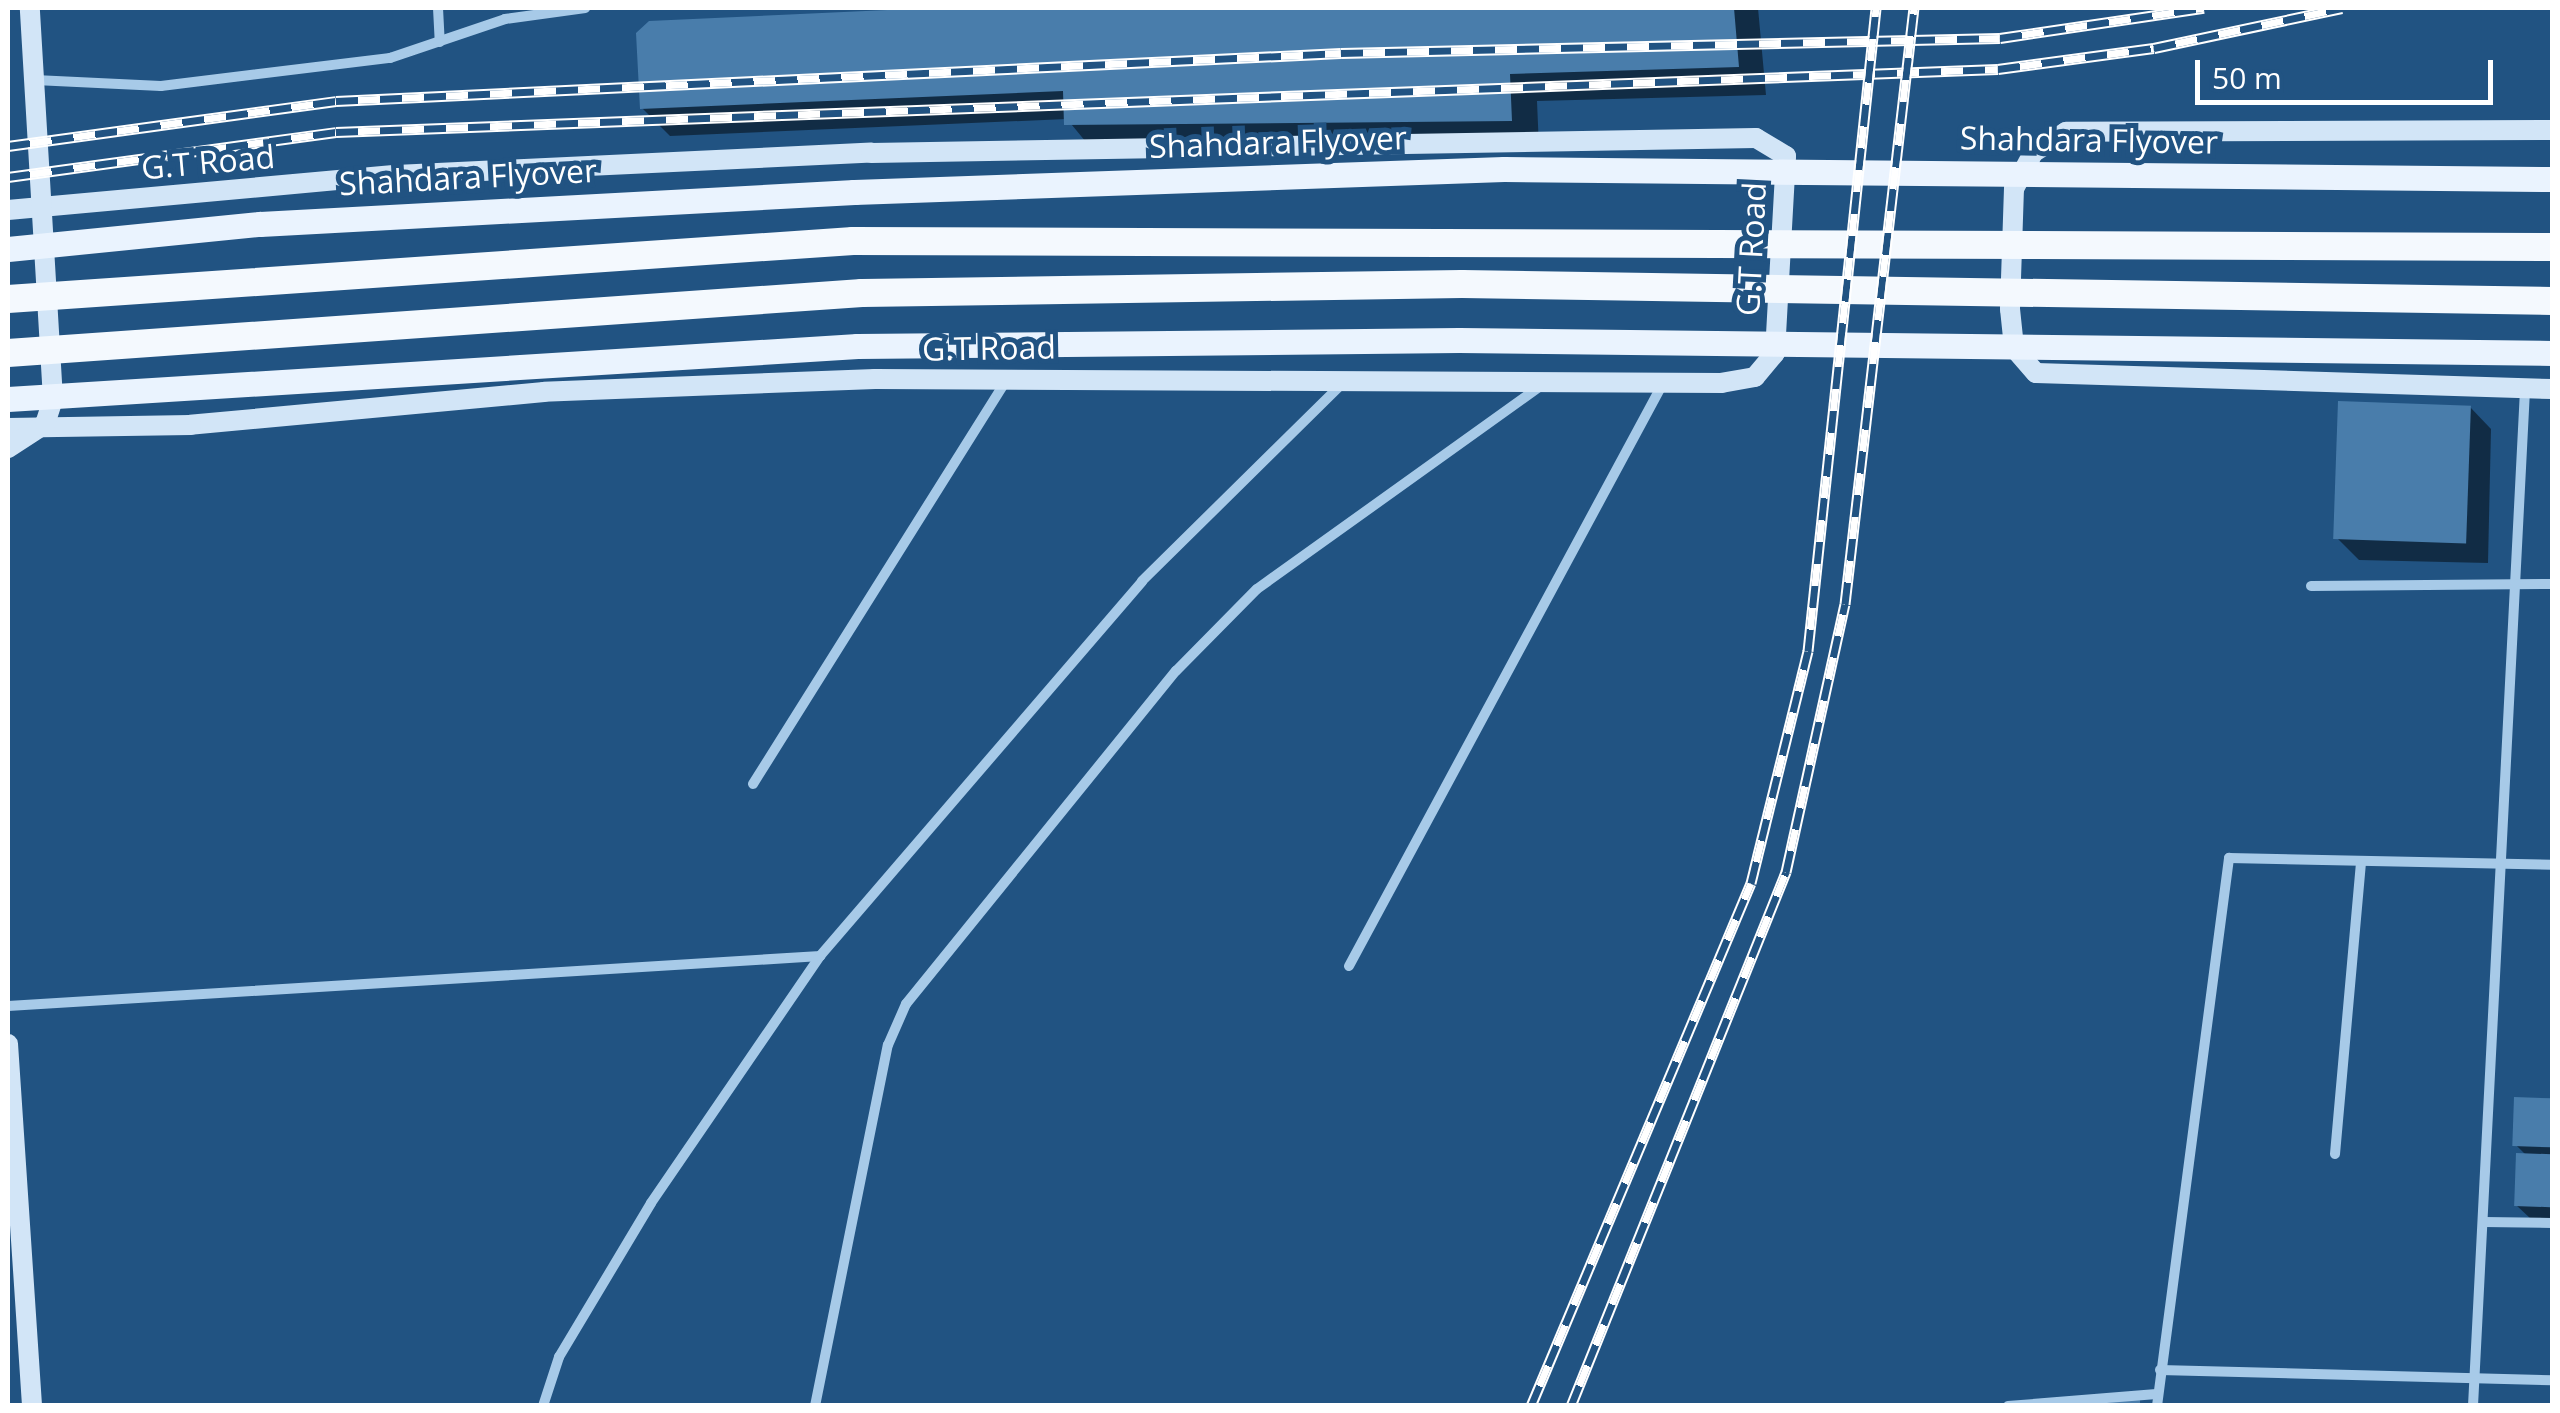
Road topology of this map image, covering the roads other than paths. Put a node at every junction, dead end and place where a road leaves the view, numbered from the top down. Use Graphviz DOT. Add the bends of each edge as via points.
graph roads {
  1 [pos="30,8"];
  2 [pos="438,8"];
  3 [pos="585,8"];
  4 [pos="440,42"];
  5 [pos="34,80"];
  6 [pos="2552,130"];
  7 [pos="2552,179"];
  8 [pos="42,207"];
  9 [pos="8,210"];
  10 [pos="2552,247"];
  11 [pos="8,249"];
  12 [pos="8,299"];
  13 [pos="2552,301"];
  14 [pos="8,353"];
  15 [pos="2552,353"];
  16 [pos="1008,378"];
  17 [pos="1344,382"];
  18 [pos="1539,387"];
  19 [pos="2552,388"];
  20 [pos="1660,389"];
  21 [pos="2525,390"];
  22 [pos="8,399"];
  23 [pos="45,424"];
  24 [pos="8,428"];
  25 [pos="8,448"];
  26 [pos="2522,584"];
  27 [pos="2552,584"];
  28 [pos="2311,586"];
  29 [pos="753,784"];
  30 [pos="2361,862"];
  31 [pos="2552,865"];
  32 [pos="2504,866"];
  33 [pos="820,956"];
  34 [pos="1349,966"];
  35 [pos="8,1006"];
  36 [pos="8,1044"];
  37 [pos="2335,1154"];
  38 [pos="2484,1222"];
  39 [pos="2552,1223"];
  40 [pos="2160,1370"];
  41 [pos="2473,1378"];
  42 [pos="2552,1380"];
  43 [pos="2157,1400"];
  44 [pos="2014,1405"];
  45 [pos="32,1406"];
  46 [pos="543,1406"];
  47 [pos="814,1406"];
  48 [pos="2473,1406"];
  1 -- 5 [label="main road"];
  2 -- 4 [label="street"];
  3 -- 4 [label="street" via="505,19"];
  4 -- 5 [label="street" via="390,58 161,86"];
  5 -- 8 [label="main road"];
  6 -- 21 [label="main road" via="2066,132 2033,153 2014,188 2014,348 2036,373"];
  7 -- 11 [label="main road, Shahdara Flyover" via="1504,169 854,192 260,224"];
  8 -- 9 [label="main road, G.T Road"];
  8 -- 20 [label="main road, G.T Road" via="396,174 871,153 1775,142 1786,156 1775,353 1756,376"];
  8 -- 23 [label="main road" via="53,399"];
  10 -- 12 [label="highway" via="853,241"];
  13 -- 14 [label="highway" via="1462,284 862,293"];
  15 -- 22 [label="main road" via="1498,340 857,346"];
  16 -- 17 [label="main road, G.T Road"];
  16 -- 23 [label="main road, G.T Road" via="544,392 191,425"];
  16 -- 29 [label="street"];
  17 -- 18 [label="main road, G.T Road"];
  17 -- 33 [label="street" via="1142,581"];
  18 -- 20 [label="main road, G.T Road"];
  18 -- 47 [label="street" via="1258,589 1176,671 906,1004 888,1046"];
  19 -- 21 [label="main road"];
  20 -- 34 [label="street"];
  21 -- 26 [label="street"];
  23 -- 24 [label="main road, G.T Road"];
  23 -- 25 [label="main road"];
  26 -- 27 [label="street"];
  26 -- 28 [label="street"];
  26 -- 32 [label="street"];
  30 -- 32 [label="street"];
  30 -- 37 [label="street"];
  30 -- 40 [label="street" via="2229,858"];
  31 -- 32 [label="street"];
  32 -- 38 [label="street"];
  33 -- 35 [label="street"];
  33 -- 46 [label="street" via="651,1203 559,1358"];
  36 -- 45 [label="main road"];
  38 -- 39 [label="street"];
  38 -- 41 [label="street"];
  40 -- 41 [label="street"];
  40 -- 43 [label="street"];
  41 -- 42 [label="street"];
  41 -- 48 [label="street"];
  43 -- 44 [label="street"];
}
